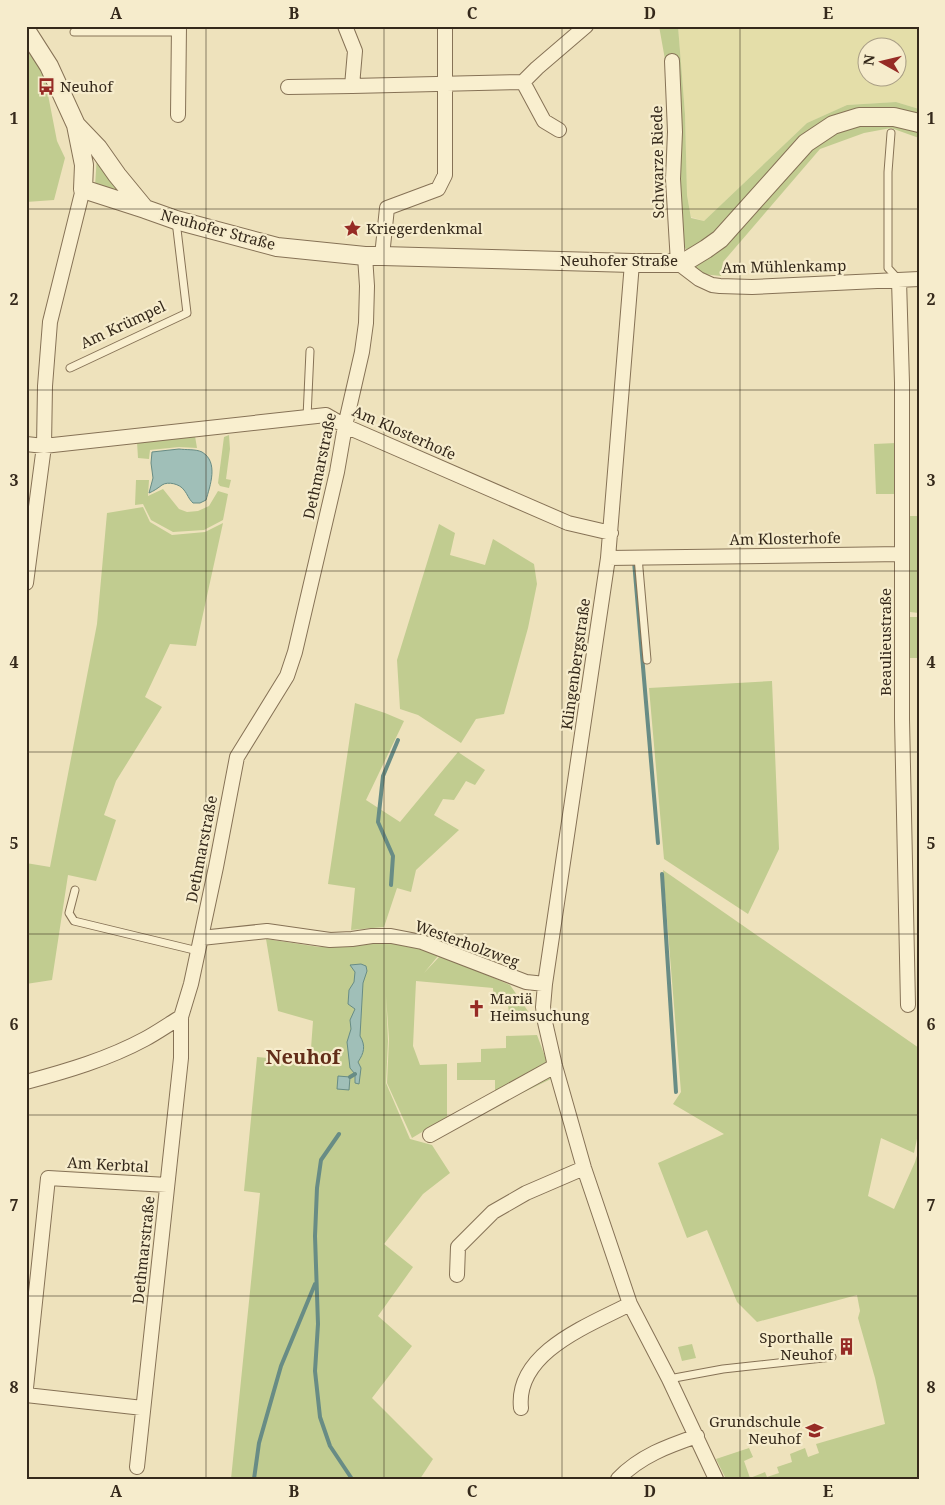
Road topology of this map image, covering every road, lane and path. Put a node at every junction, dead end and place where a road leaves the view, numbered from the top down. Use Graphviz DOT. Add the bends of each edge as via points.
graph roads {
  1 [pos="344,26"];
  2 [pos="445,26"];
  3 [pos="586,26"];
  4 [pos="178,29"];
  5 [pos="26,30"];
  6 [pos="74,32"];
  7 [pos="672,61"];
  8 [pos="523,82"];
  9 [pos="444,85"];
  10 [pos="352,86"];
  11 [pos="288,87"];
  12 [pos="178,115"];
  13 [pos="919,123"];
  14 [pos="76,125"];
  15 [pos="559,130"];
  16 [pos="891,133"];
  17 [pos="83,189"];
  18 [pos="145,209"];
  19 [pos="176,220"];
  20 [pos="373,256"];
  21 [pos="678,263"];
  22 [pos="632,264"];
  23 [pos="919,279"];
  24 [pos="898,280"];
  25 [pos="310,352"];
  26 [pos="70,368"];
  27 [pos="307,418"];
  28 [pos="345,426"];
  29 [pos="26,444"];
  30 [pos="44,446"];
  31 [pos="611,532"];
  32 [pos="902,554"];
  33 [pos="608,558"];
  34 [pos="638,558"];
  35 [pos="26,583"];
  36 [pos="648,660"];
  37 [pos="75,890"];
  38 [pos="199,945"];
  39 [pos="544,984"];
  40 [pos="908,1004"];
  41 [pos="181,1017"];
  42 [pos="555,1066"];
  43 [pos="26,1082"];
  44 [pos="430,1135"];
  45 [pos="584,1168"];
  46 [pos="167,1185"];
  47 [pos="457,1275"];
  48 [pos="630,1304"];
  49 [pos="832,1357"];
  50 [pos="669,1379"];
  51 [pos="26,1388"];
  52 [pos="26,1395"];
  53 [pos="143,1408"];
  54 [pos="521,1408"];
  55 [pos="697,1436"];
  56 [pos="137,1467"];
  57 [pos="618,1479"];
  58 [pos="716,1479"];
  1 -- 10 [label="street" via="355,51"];
  2 -- 9 [label="street"];
  3 -- 8 [label="street"];
  4 -- 6 [label="lane"];
  4 -- 12 [label="street"];
  5 -- 14 [label="street, Neuhofer Straße" via="49,66"];
  7 -- 21 [label="street, Schwarze Riede"];
  8 -- 9 [label="street"];
  8 -- 15 [label="street" via="544,121"];
  9 -- 10 [label="street"];
  9 -- 20 [label="street" via="446,175 438,189 387,208"];
  10 -- 11 [label="street"];
  13 -- 21 [label="street, Neuhofer Straße" via="894,117 859,116 833,125 806,143 720,239"];
  14 -- 17 [label="street, Neuhofer Straße" via="84,165"];
  14 -- 18 [label="street, Neuhofer Straße"];
  16 -- 24 [label="lane" via="888,268"];
  17 -- 18 [label="street, Neuhofer Straße"];
  17 -- 30 [label="street" via="50,322"];
  18 -- 19 [label="street, Neuhofer Straße"];
  19 -- 20 [label="street, Neuhofer Straße" via="277,247"];
  19 -- 26 [label="lane, Am Krümpel" via="187,313"];
  20 -- 22 [label="street, Neuhofer Straße"];
  20 -- 28 [label="street, Dethmarstraße" via="367,286 362,352"];
  21 -- 22 [label="street, Neuhofer Straße"];
  21 -- 24 [label="street, Am Mühlenkamp" via="699,280 720,286"];
  22 -- 31 [label="street, Klingenbergstraße"];
  23 -- 24 [label="street, Am Mühlenkamp"];
  24 -- 32 [label="street, Beaulieustraße"];
  25 -- 27 [label="lane"];
  27 -- 28 [label="street, Am Klosterhofe" via="326,415"];
  27 -- 30 [label="street, Am Klosterhofe"];
  28 -- 31 [label="street, Am Klosterhofe" via="568,522"];
  28 -- 38 [label="street, Dethmarstraße" via="295,652 287,676 237,757"];
  29 -- 30 [label="street, Am Klosterhofe"];
  30 -- 35 [label="street"];
  31 -- 33 [label="street, Klingenbergstraße"];
  32 -- 34 [label="street, Am Klosterhofe"];
  32 -- 40 [label="street, Beaulieustraße"];
  33 -- 34 [label="street, Am Klosterhofe"];
  33 -- 39 [label="street, Klingenbergstraße"];
  34 -- 36 [label="lane"];
  37 -- 38 [label="lane" via="69,913 74,920"];
  38 -- 39 [label="street, Westerholzweg" via="267,931 330,940 391,936 422,942 526,982"];
  38 -- 41 [label="street, Dethmarstraße"];
  39 -- 42 [label="street, Klingenbergstraße" via="545,1022"];
  41 -- 43 [label="street" via="114,1054"];
  41 -- 46 [label="street, Dethmarstraße"];
  42 -- 44 [label="street"];
  42 -- 45 [label="street, Klingenbergstraße"];
  45 -- 47 [label="street" via="526,1193 493,1212 458,1247"];
  45 -- 48 [label="street, Klingenbergstraße"];
  46 -- 51 [label="street, Am Kerbtal" via="48,1178"];
  46 -- 53 [label="street, Dethmarstraße"];
  48 -- 50 [label="street, Klingenbergstraße"];
  48 -- 54 [label="street" via="564,1338 541,1357 526,1375"];
  49 -- 50 [label="lane" via="723,1369"];
  50 -- 55 [label="street, Klingenbergstraße"];
  52 -- 53 [label="street"];
  53 -- 56 [label="street, Dethmarstraße"];
  55 -- 57 [label="street" via="666,1446"];
  55 -- 58 [label="street, Klingenbergstraße"];
}
